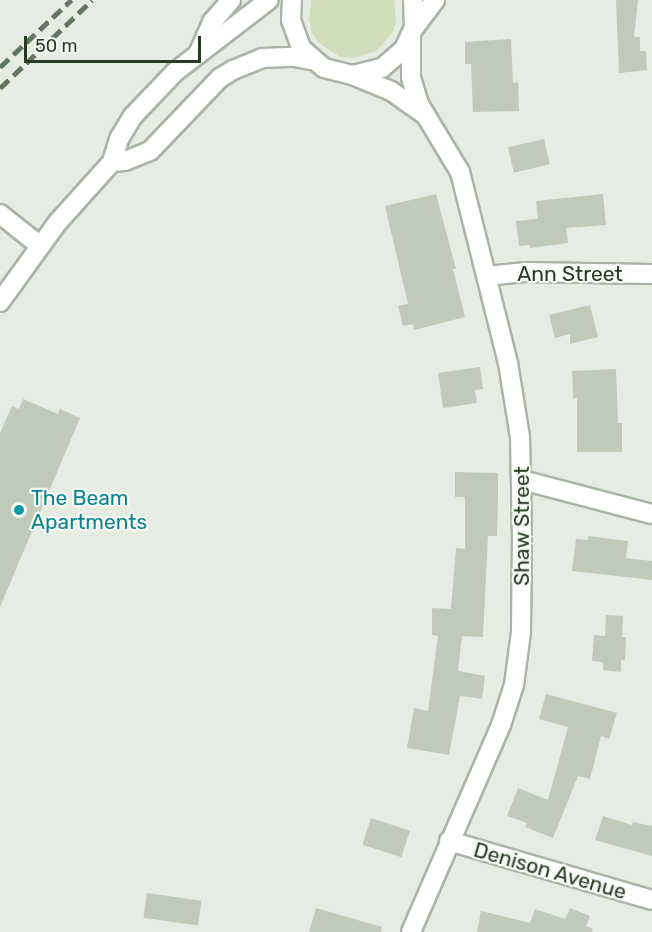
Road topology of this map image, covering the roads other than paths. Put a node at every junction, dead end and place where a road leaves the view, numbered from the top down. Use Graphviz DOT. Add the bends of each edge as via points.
graph roads {
  1 [pos="231,0"];
  2 [pos="269,0"];
  3 [pos="292,0"];
  4 [pos="413,0"];
  5 [pos="435,0"];
  6 [pos="412,32"];
  7 [pos="197,55"];
  8 [pos="311,60"];
  9 [pos="352,75"];
  10 [pos="426,116"];
  11 [pos="112,162"];
  12 [pos="0,214"];
  13 [pos="39,245"];
  14 [pos="652,274"];
  15 [pos="488,276"];
  16 [pos="0,302"];
  17 [pos="522,480"];
  18 [pos="652,514"];
  19 [pos="449,841"];
  20 [pos="652,900"];
  21 [pos="411,932"];
  1 -- 7 [label="street" via="209,27"];
  2 -- 7 [label="street"];
  3 -- 8 [label="street" via="294,35"];
  4 -- 6 [label="street, Shaw Street"];
  5 -- 6 [label="street"];
  6 -- 9 [label="street" via="404,49 388,64 368,74"];
  6 -- 10 [label="street, Shaw Street" via="411,77"];
  7 -- 11 [label="street" via="133,116 119,139"];
  8 -- 9 [label="street, Shaw Street" via="324,68"];
  8 -- 11 [label="street, Shaw Street" via="262,58 233,70 220,78 150,151"];
  9 -- 10 [label="street, Shaw Street" via="391,91"];
  10 -- 15 [label="street, Shaw Street" via="460,171"];
  11 -- 13 [label="street"];
  12 -- 13 [label="street"];
  13 -- 16 [label="street"];
  14 -- 15 [label="street, Ann Street" via="524,272"];
  15 -- 17 [label="street, Shaw Street" via="518,415"];
  17 -- 18 [label="street"];
  17 -- 19 [label="street, Shaw Street" via="518,664 501,725"];
  19 -- 20 [label="street, Denison Avenue"];
  19 -- 21 [label="street, Shaw Street"];
}
